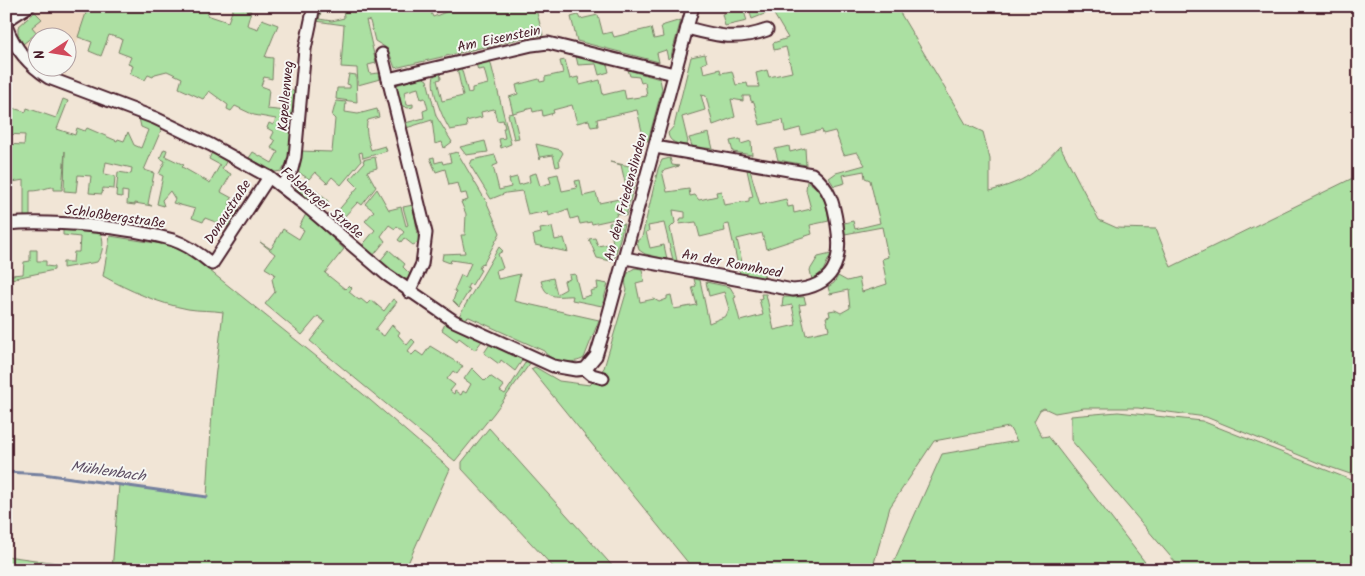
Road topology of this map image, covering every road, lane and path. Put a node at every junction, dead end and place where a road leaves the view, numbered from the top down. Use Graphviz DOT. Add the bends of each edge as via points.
graph roads {
  1 [pos="30,6"];
  2 [pos="314,6"];
  3 [pos="693,6"];
  4 [pos="6,21"];
  5 [pos="6,26"];
  6 [pos="687,28"];
  7 [pos="767,30"];
  8 [pos="382,54"];
  9 [pos="674,74"];
  10 [pos="388,79"];
  11 [pos="655,147"];
  12 [pos="269,177"];
  13 [pos="283,187"];
  14 [pos="6,224"];
  15 [pos="625,258"];
  16 [pos="212,264"];
  17 [pos="409,292"];
  18 [pos="585,369"];
  19 [pos="602,378"];
  1 -- 4 [label="street"];
  2 -- 13 [label="street, Kapellenweg" via="305,49 295,157"];
  3 -- 6 [label="street, An den Friedenslinden"];
  5 -- 12 [label="street, Felsberger Straße" via="27,62 49,78 155,118"];
  6 -- 7 [label="street" via="734,38"];
  6 -- 9 [label="street, An den Friedenslinden"];
  8 -- 10 [label="street"];
  9 -- 10 [label="street, Am Eisenstein" via="548,44"];
  9 -- 11 [label="street, An den Friedenslinden"];
  10 -- 17 [label="street" via="426,234 422,264"];
  11 -- 15 [label="street, An den Friedenslinden"];
  11 -- 15 [label="street, An der Ronnhoed" via="812,174 830,193 840,252 836,266 820,284 793,290"];
  12 -- 13 [label="street, Felsberger Straße"];
  12 -- 16 [label="street, Donaustraße"];
  13 -- 17 [label="street, Felsberger Straße"];
  14 -- 16 [label="street, Schloßbergstraße" via="75,226 149,235 188,246"];
  15 -- 18 [label="street, An den Friedenslinden" via="596,356"];
  17 -- 18 [label="street, Felsberger Straße" via="454,322 536,359 566,369"];
  18 -- 19 [label="street, Felsberger Straße"];
}
